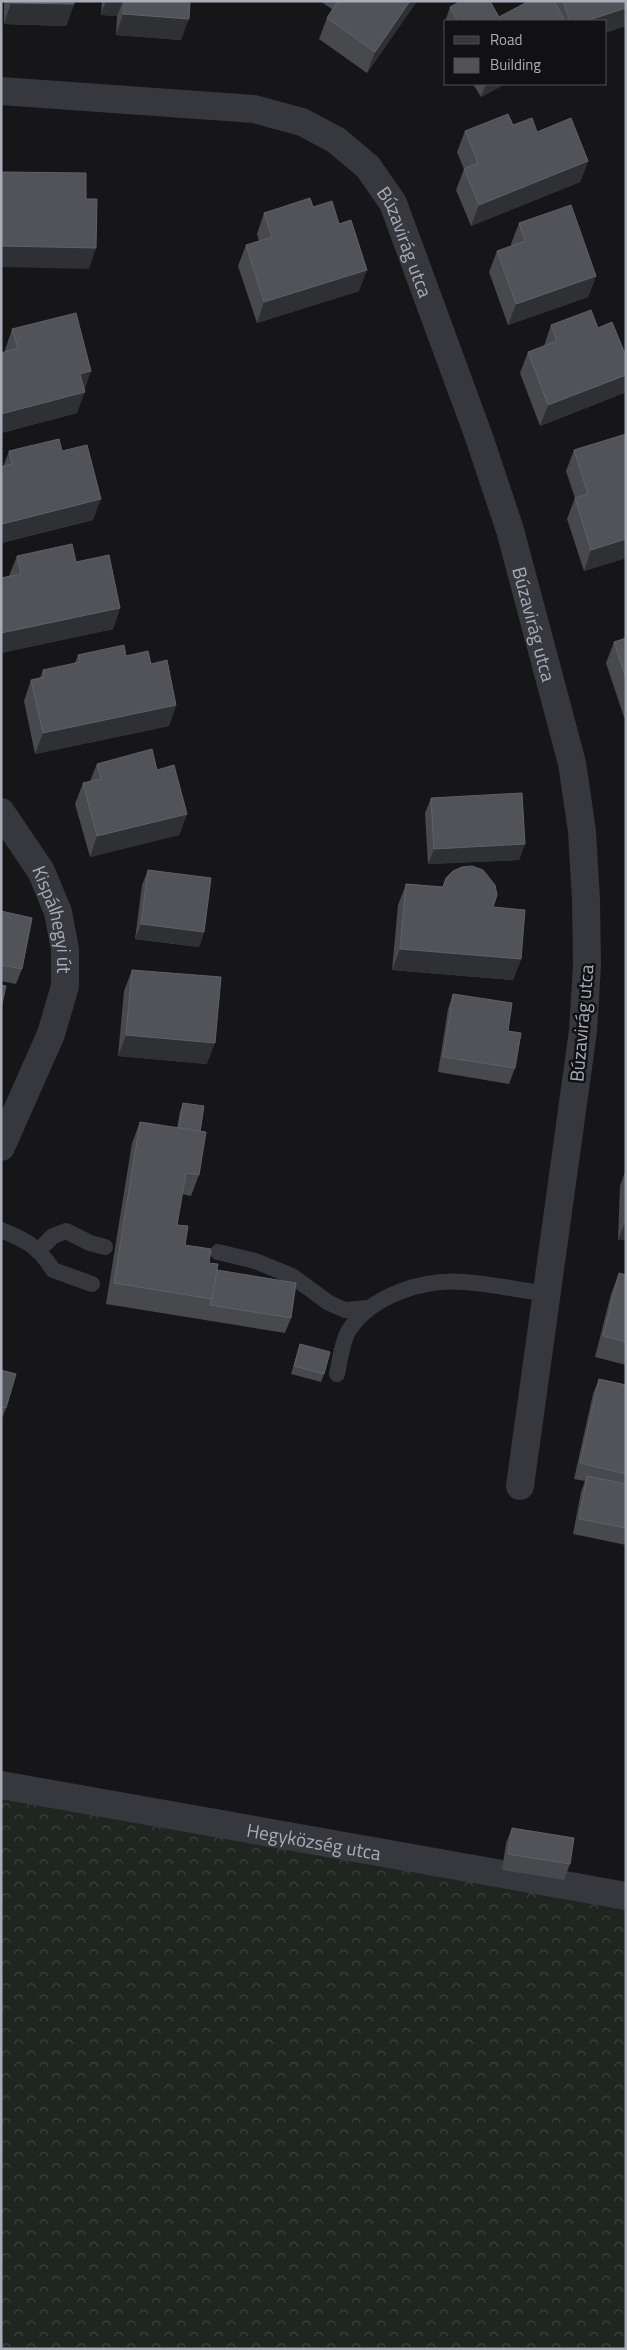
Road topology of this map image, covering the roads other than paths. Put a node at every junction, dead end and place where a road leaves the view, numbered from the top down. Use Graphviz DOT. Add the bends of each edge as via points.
graph roads {
  1 [pos="1,91"];
  2 [pos="1,812"];
  3 [pos="1,1147"];
  4 [pos="1,1230"];
  5 [pos="105,1247"];
  6 [pos="38,1251"];
  7 [pos="218,1252"];
  8 [pos="92,1284"];
  9 [pos="547,1294"];
  10 [pos="368,1308"];
  11 [pos="337,1374"];
  12 [pos="520,1486"];
  13 [pos="1,1785"];
  14 [pos="626,1896"];
  1 -- 9 [label="street, Búzavirág utca" via="254,109 302,122 336,140 368,167 393,203 510,530 572,763 582,831 587,965 583,1031"];
  2 -- 3 [label="street, Kispálhegyi út" via="41,871 58,912 65,949 65,986 51,1034"];
  4 -- 6 [label="lane" via="27,1240"];
  5 -- 6 [label="lane" via="66,1231 53,1236"];
  6 -- 8 [label="lane" via="53,1270"];
  7 -- 10 [label="lane" via="255,1261 292,1276 329,1303 345,1310"];
  9 -- 10 [label="lane" via="462,1281 395,1293"];
  9 -- 12 [label="street, Búzavirág utca"];
  10 -- 11 [label="lane" via="348,1332"];
  13 -- 14 [label="street, Hegyközség utca"];
}
